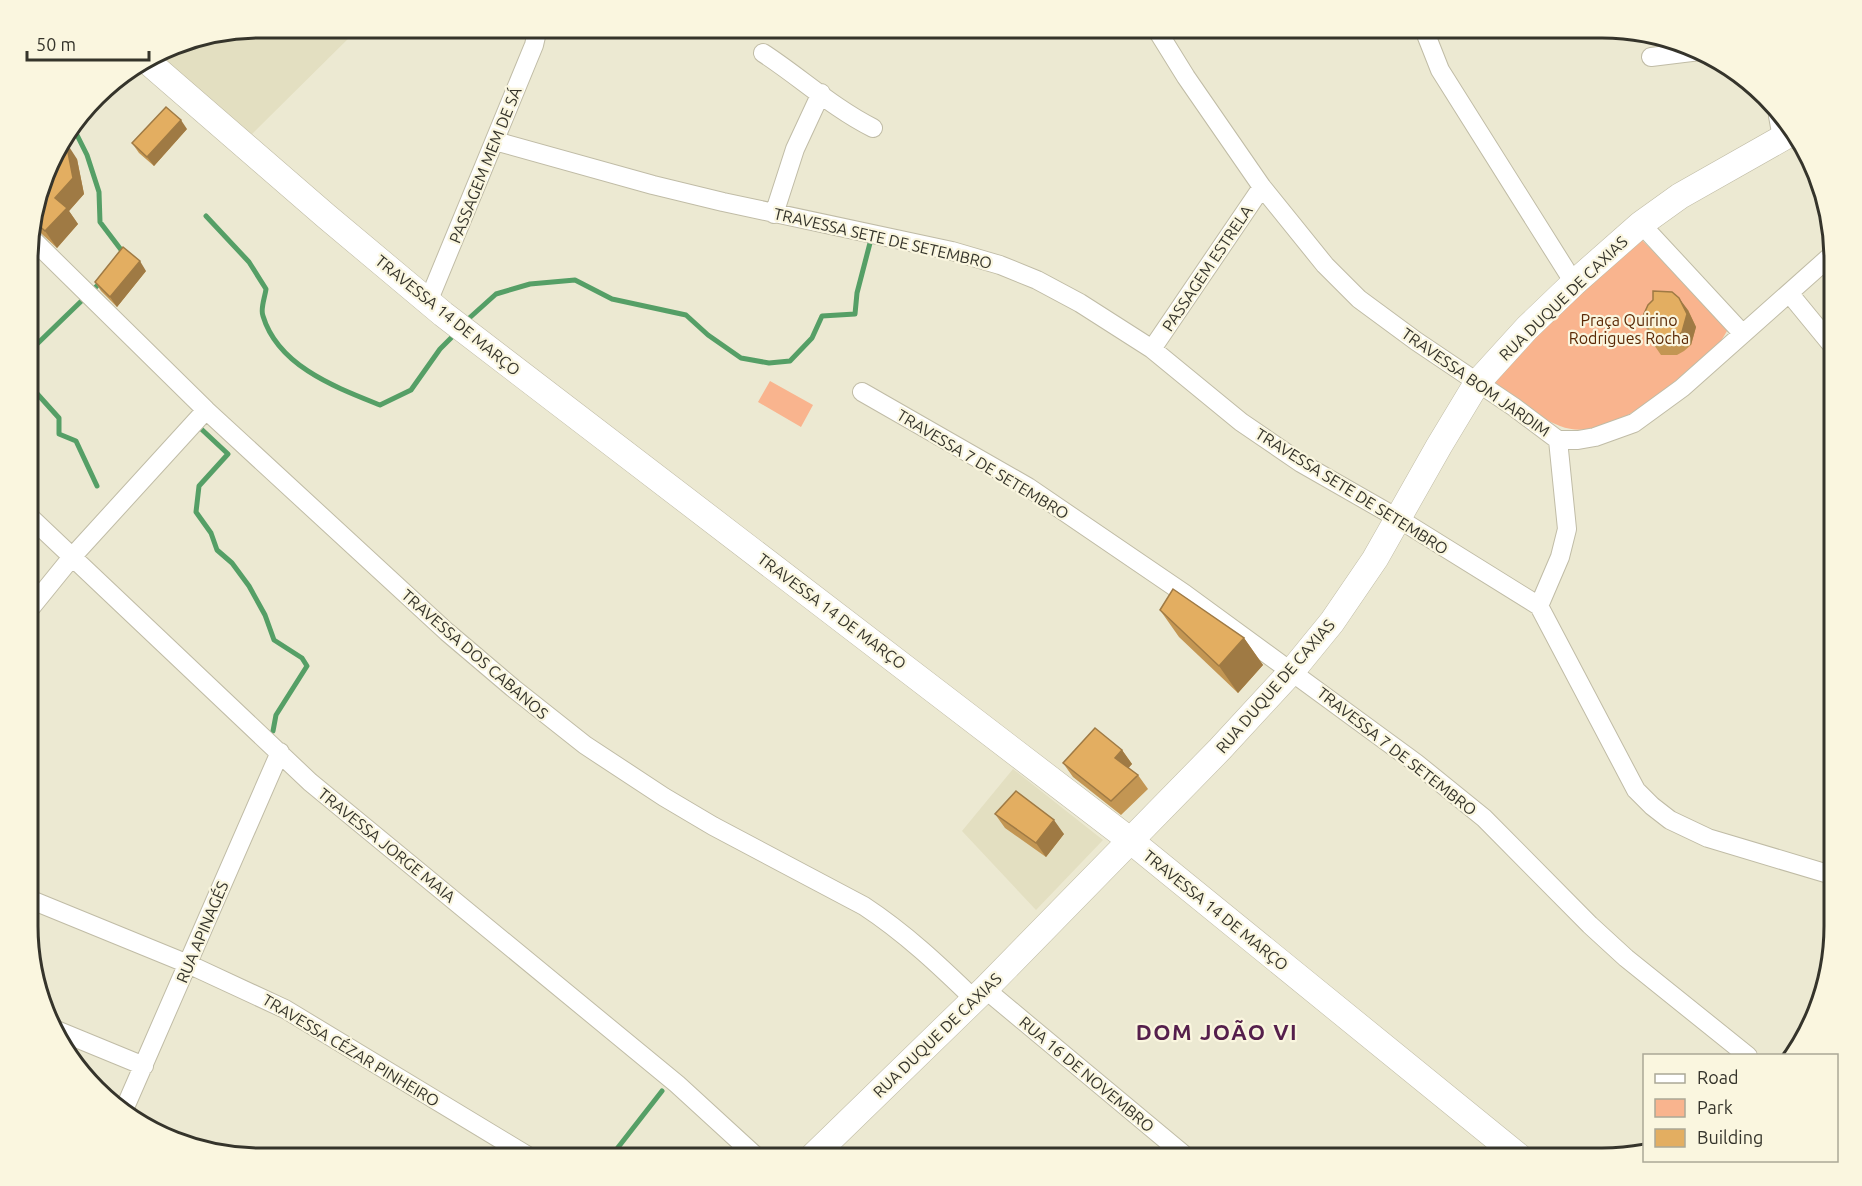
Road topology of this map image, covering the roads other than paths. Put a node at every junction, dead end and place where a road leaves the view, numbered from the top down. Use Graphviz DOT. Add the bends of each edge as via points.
graph roads {
  1 [pos="536,38"];
  2 [pos="1162,38"];
  3 [pos="1427,38"];
  4 [pos="763,53"];
  5 [pos="1684,53"];
  6 [pos="1651,57"];
  7 [pos="152,65"];
  8 [pos="821,93"];
  9 [pos="873,128"];
  10 [pos="1783,130"];
  11 [pos="495,141"];
  12 [pos="1262,187"];
  13 [pos="774,214"];
  14 [pos="1641,224"];
  15 [pos="38,245"];
  16 [pos="1824,261"];
  17 [pos="1574,283"];
  18 [pos="1789,293"];
  19 [pos="428,302"];
  20 [pos="1743,334"];
  21 [pos="1824,337"];
  22 [pos="1152,349"];
  23 [pos="1478,383"];
  24 [pos="861,392"];
  25 [pos="206,410"];
  26 [pos="1558,440"];
  27 [pos="1399,519"];
  28 [pos="38,525"];
  29 [pos="72,557"];
  30 [pos="38,599"];
  31 [pos="1539,606"];
  32 [pos="1292,671"];
  33 [pos="280,752"];
  34 [pos="1131,841"];
  35 [pos="1824,873"];
  36 [pos="38,903"];
  37 [pos="188,964"];
  38 [pos="980,994"];
  39 [pos="65,1034"];
  40 [pos="1746,1054"];
  41 [pos="144,1066"];
  42 [pos="127,1105"];
  43 [pos="515,1148"];
  44 [pos="747,1148"];
  45 [pos="821,1148"];
  46 [pos="1175,1148"];
  47 [pos="1508,1148"];
  1 -- 11 [label="street, PASSAGEM MEM DE SÁ"];
  2 -- 12 [label="street, TRAVESSA BOM JARDIM"];
  3 -- 17 [label="street" via="1440,70"];
  4 -- 8 [label="street"];
  5 -- 6 [label="street"];
  7 -- 19 [label="street, TRAVESSA 14 DE MARÇO"];
  8 -- 9 [label="street"];
  8 -- 13 [label="street" via="795,149"];
  10 -- 14 [label="street, RUA DUQUE DE CAXIAS"];
  11 -- 13 [label="street, TRAVESSA SETE DE SETEMBRO"];
  11 -- 19 [label="street, PASSAGEM MEM DE SÁ"];
  12 -- 22 [label="street, PASSAGEM ESTRELA"];
  12 -- 23 [label="street, TRAVESSA BOM JARDIM" via="1325,265 1359,299"];
  13 -- 22 [label="street, TRAVESSA SETE DE SETEMBRO" via="952,251 1000,265 1080,303"];
  14 -- 17 [label="street, RUA DUQUE DE CAXIAS"];
  14 -- 20 [label="street"];
  15 -- 25 [label="street, TRAVESSA DOS CABANOS"];
  16 -- 18 [label="street"];
  17 -- 23 [label="street, RUA DUQUE DE CAXIAS"];
  18 -- 20 [label="street"];
  18 -- 21 [label="street"];
  19 -- 34 [label="street, TRAVESSA 14 DE MARÇO"];
  20 -- 26 [label="street" via="1682,388 1634,423 1596,437"];
  22 -- 27 [label="street, TRAVESSA SETE DE SETEMBRO" via="1271,444"];
  23 -- 26 [label="street, TRAVESSA BOM JARDIM"];
  23 -- 27 [label="street, RUA DUQUE DE CAXIAS"];
  24 -- 32 [label="street, TRAVESSA 7 DE SETEMBRO" via="1028,487"];
  25 -- 29 [label="street"];
  25 -- 38 [label="street, TRAVESSA DOS CABANOS" via="447,632 567,731 693,814 864,906"];
  26 -- 31 [label="street, TRAVESSA BOM JARDIM" via="1567,529"];
  27 -- 31 [label="street, TRAVESSA SETE DE SETEMBRO"];
  27 -- 32 [label="street, RUA DUQUE DE CAXIAS" via="1352,596"];
  28 -- 29 [label="street, TRAVESSA JORGE MAIA"];
  29 -- 30 [label="street"];
  29 -- 33 [label="street, TRAVESSA JORGE MAIA"];
  31 -- 35 [label="street" via="1636,790 1652,806 1708,838"];
  32 -- 34 [label="street, RUA DUQUE DE CAXIAS"];
  32 -- 40 [label="street, TRAVESSA 7 DE SETEMBRO" via="1453,791 1626,958"];
  33 -- 37 [label="street, RUA APINAGÉS"];
  33 -- 44 [label="street, TRAVESSA JORGE MAIA" via="348,815 677,1084"];
  34 -- 38 [label="street, RUA DUQUE DE CAXIAS"];
  34 -- 47 [label="street, TRAVESSA 14 DE MARÇO"];
  36 -- 37 [label="street, TRAVESSA CÉZAR PINHEIRO"];
  37 -- 41 [label="street, RUA APINAGÉS"];
  37 -- 43 [label="street, TRAVESSA CÉZAR PINHEIRO" via="308,1022"];
  38 -- 45 [label="street, RUA DUQUE DE CAXIAS"];
  38 -- 46 [label="street, RUA 16 DE NOVEMBRO"];
  39 -- 41 [label="street"];
  41 -- 42 [label="street, RUA APINAGÉS"];
}
